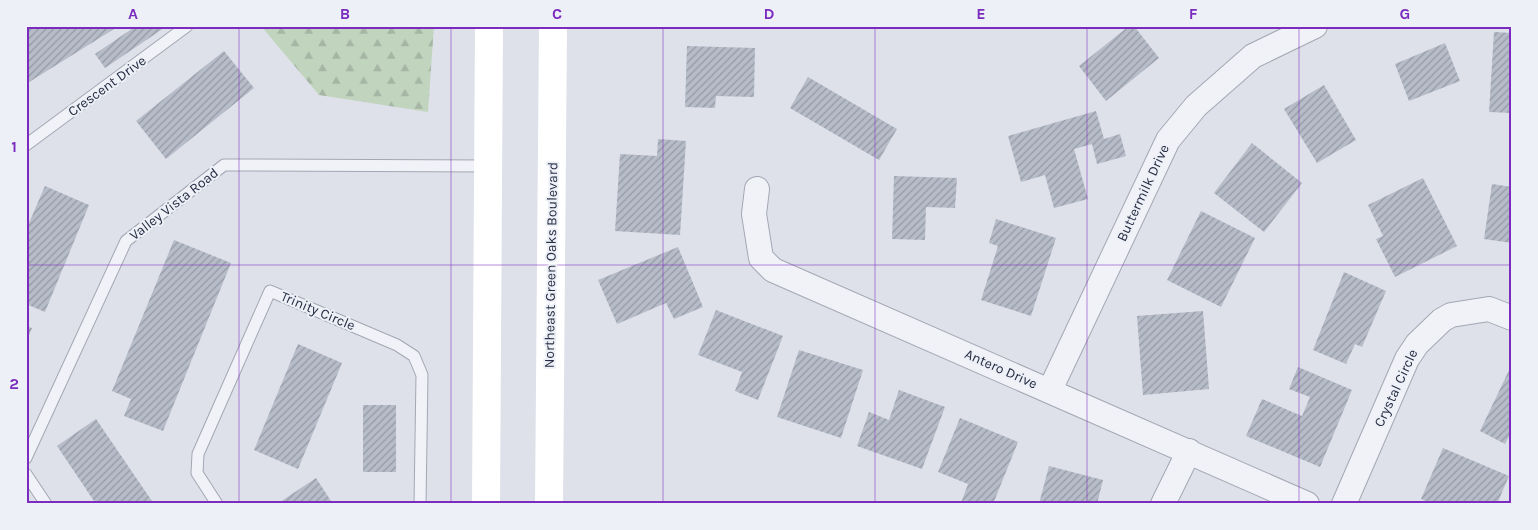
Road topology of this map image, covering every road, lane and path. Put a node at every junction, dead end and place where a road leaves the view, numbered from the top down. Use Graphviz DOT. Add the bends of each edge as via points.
graph roads {
  1 [pos="187,26"];
  2 [pos="489,26"];
  3 [pos="553,26"];
  4 [pos="1315,26"];
  5 [pos="26,145"];
  6 [pos="488,166"];
  7 [pos="757,189"];
  8 [pos="1512,318"];
  9 [pos="1050,390"];
  10 [pos="1189,451"];
  11 [pos="26,458"];
  12 [pos="26,474"];
  13 [pos="46,504"];
  14 [pos="217,504"];
  15 [pos="420,504"];
  16 [pos="486,504"];
  17 [pos="549,504"];
  18 [pos="1163,504"];
  19 [pos="1307,504"];
  20 [pos="1344,504"];
  1 -- 5 [label="lane, Crescent Drive"];
  2 -- 6 [label="main road"];
  3 -- 17 [label="main road, Northeast Green Oaks Boulevard"];
  4 -- 9 [label="street, Buttermilk Drive" via="1253,56 1196,106 1168,140"];
  6 -- 11 [label="lane, Valley Vista Road" via="224,164 126,241"];
  6 -- 16 [label="main road"];
  7 -- 9 [label="street, Antero Drive" via="754,214 761,258 773,270"];
  8 -- 20 [label="street, Crystal Circle" via="1489,309 1451,315 1417,344 1407,359"];
  9 -- 10 [label="street, Antero Drive"];
  10 -- 18 [label="street"];
  10 -- 19 [label="street, Antero Drive"];
  12 -- 13 [label="lane"];
  14 -- 15 [label="lane, Trinity Circle" via="197,474 198,454 270,291 397,345 414,356 422,375"];
}
